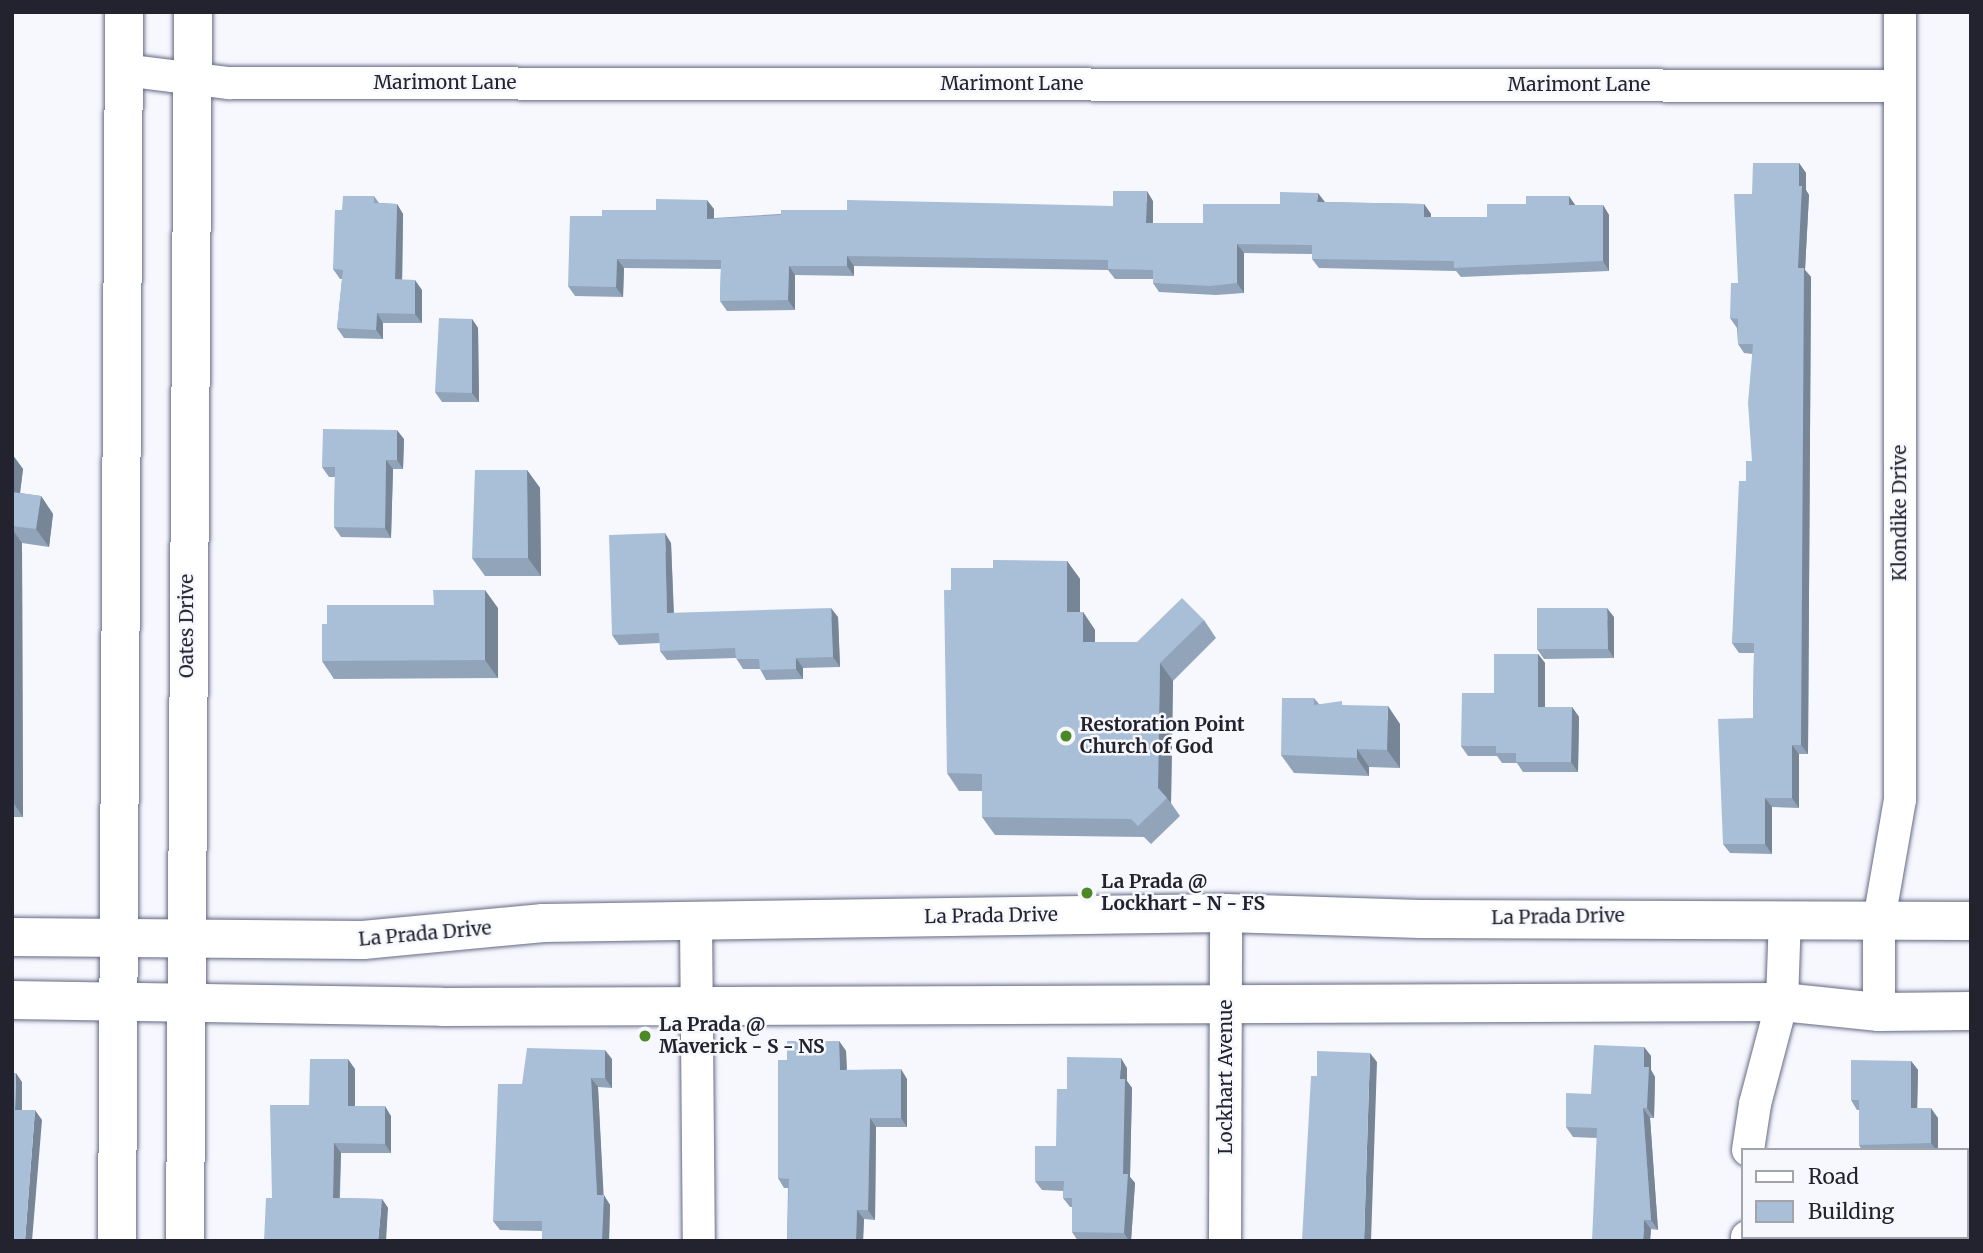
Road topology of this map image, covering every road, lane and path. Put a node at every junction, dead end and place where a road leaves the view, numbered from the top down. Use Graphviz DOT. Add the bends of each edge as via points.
graph roads {
  1 [pos="124,12"];
  2 [pos="192,12"];
  3 [pos="1900,12"];
  4 [pos="124,69"];
  5 [pos="193,79"];
  6 [pos="1900,86"];
  7 [pos="1226,913"];
  8 [pos="1786,918"];
  9 [pos="696,920"];
  10 [pos="1879,920"];
  11 [pos="1971,921"];
  12 [pos="12,937"];
  13 [pos="118,939"];
  14 [pos="186,939"];
  15 [pos="12,1000"];
  16 [pos="1782,1002"];
  17 [pos="118,1003"];
  18 [pos="1226,1004"];
  19 [pos="185,1006"];
  20 [pos="699,1007"];
  21 [pos="1971,1011"];
  22 [pos="1879,1012"];
  23 [pos="1748,1148"];
  24 [pos="117,1241"];
  25 [pos="185,1241"];
  26 [pos="699,1241"];
  27 [pos="1225,1241"];
  1 -- 4 [label="main road"];
  2 -- 5 [label="main road, Oates Drive"];
  3 -- 6 [label="street, Klondike Drive"];
  4 -- 5 [label="street, Marimont Lane"];
  4 -- 13 [label="main road"];
  5 -- 6 [label="street, Marimont Lane"];
  5 -- 14 [label="main road, Oates Drive"];
  6 -- 10 [label="street, Klondike Drive" via="1900,800"];
  7 -- 8 [label="main road, La Prada Drive" via="1420,919"];
  7 -- 9 [label="main road, La Prada Drive"];
  7 -- 18 [label="street, Lockhart Avenue"];
  8 -- 10 [label="main road, La Prada Drive"];
  8 -- 16 [label="street"];
  9 -- 14 [label="main road, La Prada Drive" via="542,923 363,940"];
  9 -- 20 [label="street"];
  10 -- 11 [label="main road, La Prada Drive"];
  10 -- 22 [label="street, Klondike Drive"];
  12 -- 13 [label="main road, La Prada Drive"];
  13 -- 14 [label="main road, La Prada Drive"];
  13 -- 17 [label="main road"];
  14 -- 19 [label="main road, Oates Drive"];
  15 -- 17 [label="main road"];
  16 -- 18 [label="main road"];
  16 -- 22 [label="main road"];
  16 -- 23 [label="street"];
  17 -- 19 [label="main road"];
  17 -- 24 [label="main road"];
  18 -- 20 [label="main road"];
  18 -- 27 [label="street, Lockhart Avenue"];
  19 -- 20 [label="main road"];
  19 -- 25 [label="main road, Oates Drive"];
  20 -- 26 [label="street"];
  21 -- 22 [label="main road"];
}
